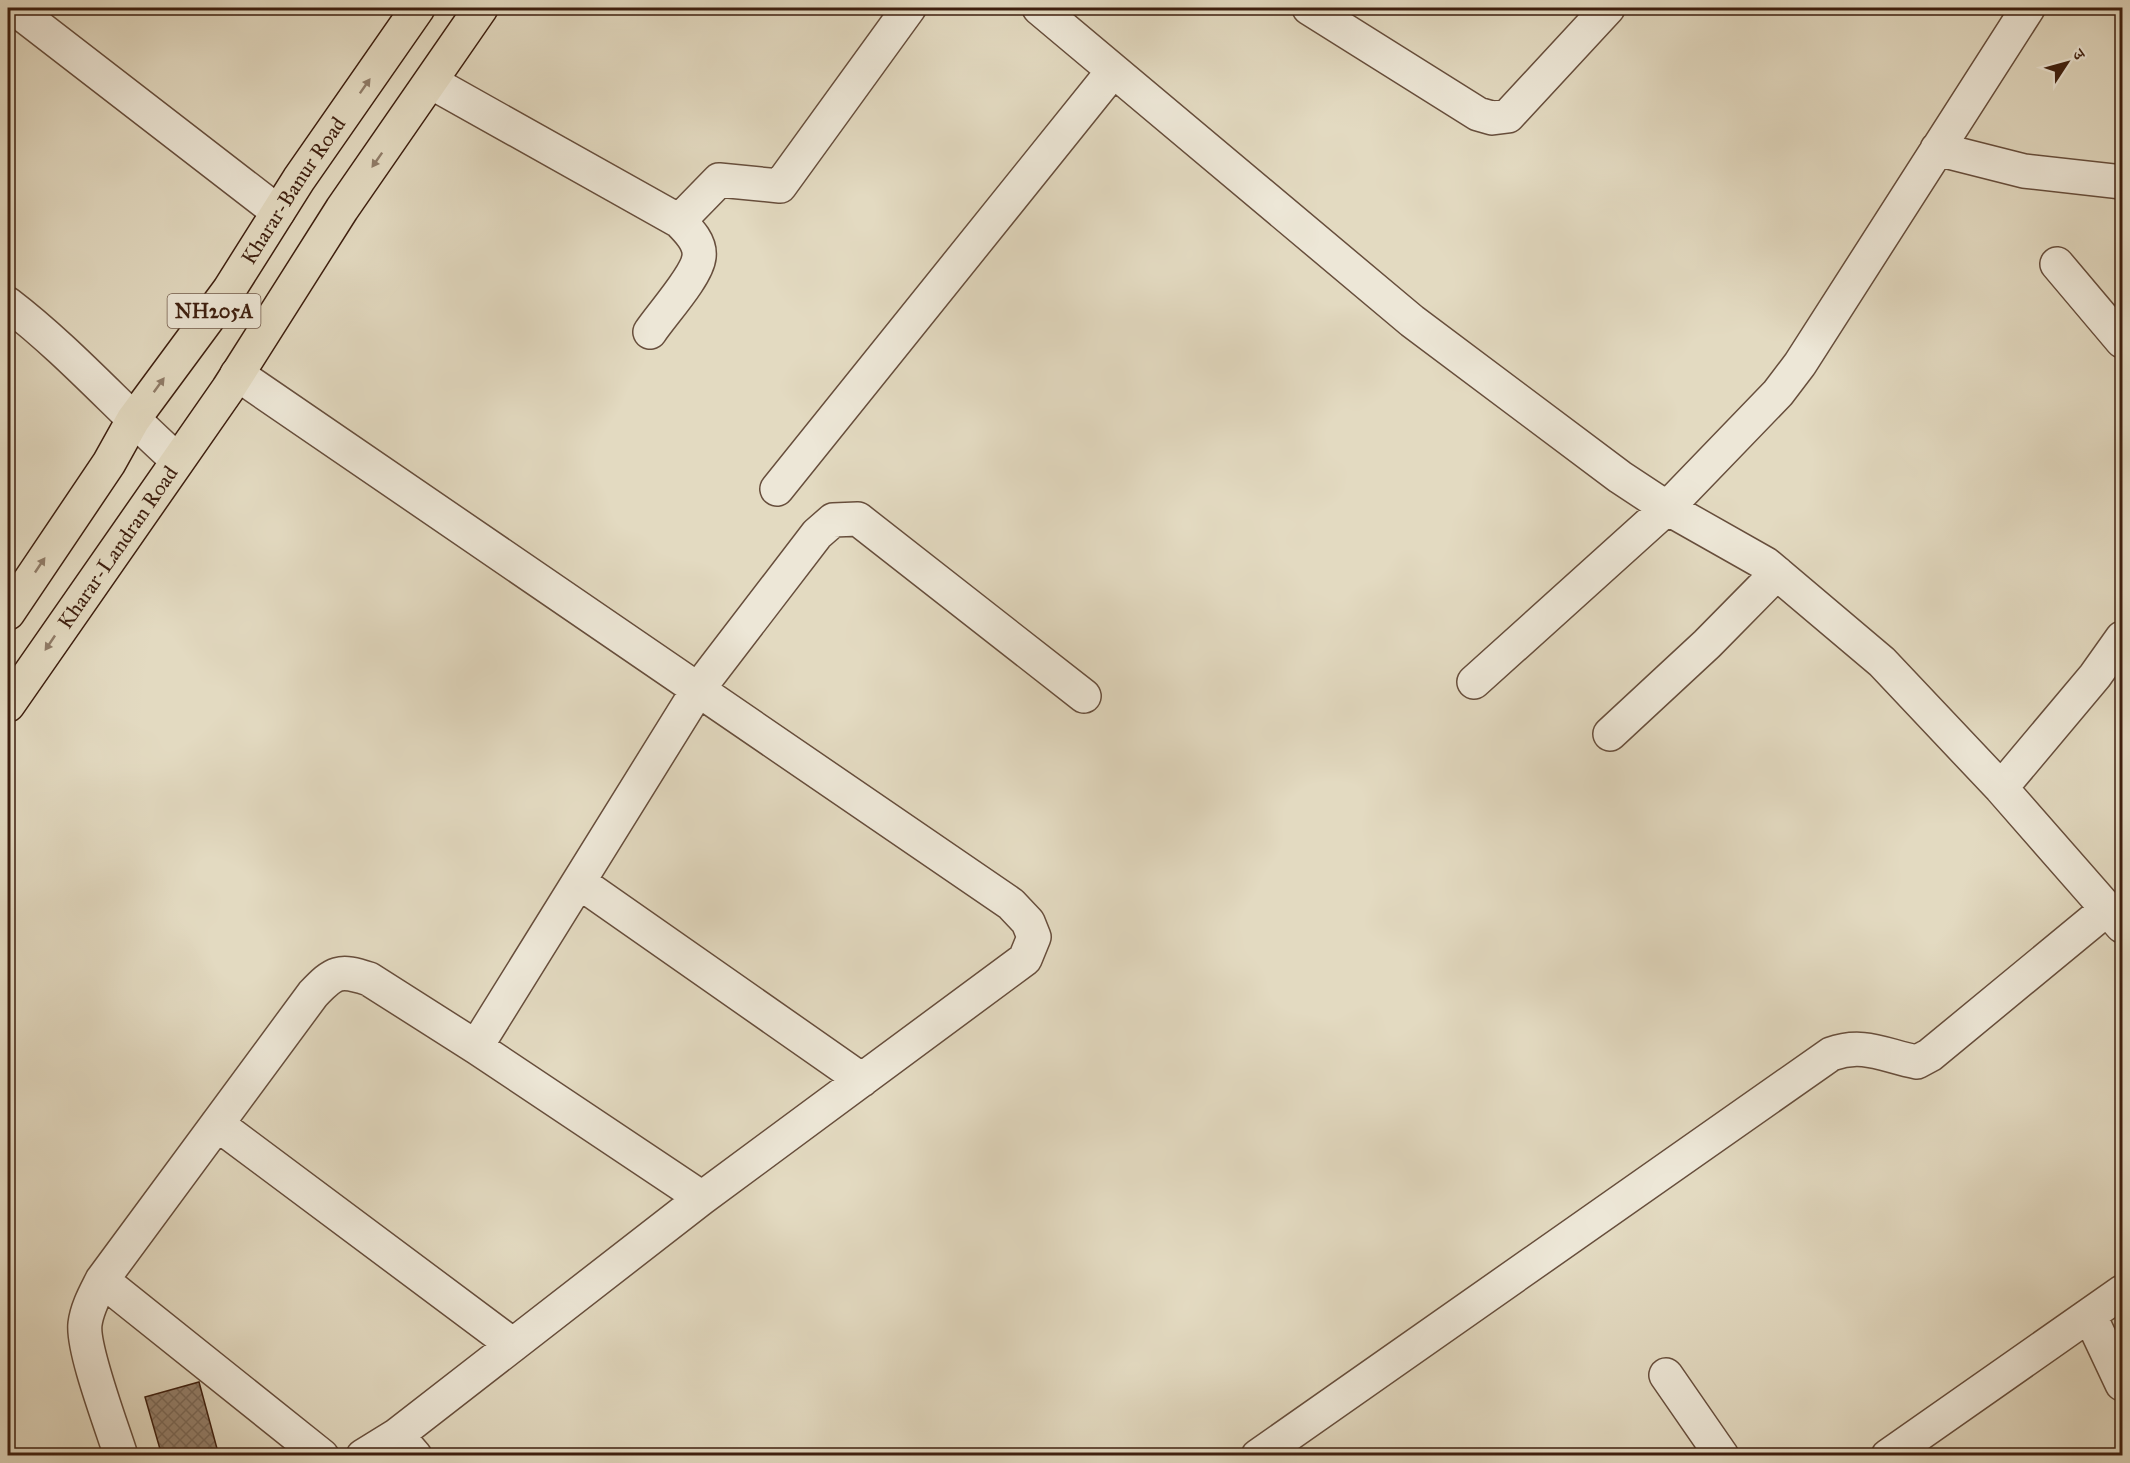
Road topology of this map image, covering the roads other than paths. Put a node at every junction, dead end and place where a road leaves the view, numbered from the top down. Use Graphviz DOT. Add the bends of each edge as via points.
graph roads {
  1 [pos="14,8"];
  2 [pos="418,8"];
  3 [pos="482,8"];
  4 [pos="909,8"];
  5 [pos="1039,8"];
  6 [pos="1308,8"];
  7 [pos="1608,8"];
  8 [pos="2028,8"];
  9 [pos="1113,71"];
  10 [pos="431,82"];
  11 [pos="1937,149"];
  12 [pos="2122,182"];
  13 [pos="278,212"];
  14 [pos="679,221"];
  15 [pos="2056,264"];
  16 [pos="8,303"];
  17 [pos="650,332"];
  18 [pos="2122,341"];
  19 [pos="232,381"];
  20 [pos="133,420"];
  21 [pos="177,459"];
  22 [pos="777,489"];
  23 [pos="1667,508"];
  24 [pos="1777,573"];
  25 [pos="8,613"];
  26 [pos="2122,638"];
  27 [pos="1474,682"];
  28 [pos="699,688"];
  29 [pos="1084,696"];
  30 [pos="8,705"];
  31 [pos="1610,734"];
  32 [pos="2001,788"];
  33 [pos="579,882"];
  34 [pos="2115,917"];
  35 [pos="476,1047"];
  36 [pos="862,1080"];
  37 [pos="217,1124"];
  38 [pos="702,1198"];
  39 [pos="102,1280"];
  40 [pos="2122,1292"];
  41 [pos="2090,1316"];
  42 [pos="513,1345"];
  43 [pos="1666,1375"];
  44 [pos="2122,1384"];
  45 [pos="406,1445"];
  46 [pos="121,1455"];
  47 [pos="322,1455"];
  48 [pos="363,1455"];
  49 [pos="1258,1455"];
  50 [pos="1722,1455"];
  51 [pos="1888,1455"];
  1 -- 13 [label="street"];
  13 -- 2 [label="highway, Kharar-Banur Road / NH205A, one-way"];
  3 -- 10 [label="highway, NH205A"];
  4 -- 14 [label="street" via="780,186 719,180"];
  5 -- 9 [label="street"];
  6 -- 7 [label="street" via="1478,114 1492,118 1508,116"];
  8 -- 11 [label="street"];
  9 -- 22 [label="street"];
  9 -- 23 [label="street" via="1412,321"];
  10 -- 14 [label="street"];
  10 -- 19 [label="highway, NH205A, one-way" via="342,209"];
  11 -- 12 [label="street" via="2024,171"];
  11 -- 23 [label="street" via="1778,393"];
  20 -- 13 [label="highway, Kharar-Banur Road / NH205A, one-way" via="229,290"];
  14 -- 17 [label="street" via="694,236 699,256 694,270"];
  15 -- 18 [label="street"];
  16 -- 20 [label="street"];
  19 -- 21 [label="highway, Kharar-Landran Road / NH205A"];
  19 -- 28 [label="street"];
  20 -- 21 [label="street"];
  25 -- 20 [label="highway, Kharar-Banur Road / NH205A, one-way" via="109,463"];
  21 -- 30 [label="highway, Kharar-Landran Road / NH205A, one-way"];
  23 -- 24 [label="street"];
  23 -- 27 [label="street"];
  24 -- 31 [label="street"];
  24 -- 32 [label="street" via="1882,662"];
  26 -- 32 [label="street"];
  28 -- 29 [label="street" via="817,534 833,520 858,519"];
  28 -- 33 [label="street"];
  28 -- 36 [label="street" via="1011,904 1028,922 1034,937 1025,959"];
  32 -- 34 [label="street"];
  33 -- 35 [label="street"];
  33 -- 36 [label="street"];
  34 -- 49 [label="street" via="1917,1062 1849,1047 1832,1054"];
  35 -- 37 [label="street" via="369,979 351,973 330,976"];
  35 -- 38 [label="street"];
  36 -- 38 [label="street"];
  37 -- 39 [label="street"];
  37 -- 42 [label="street"];
  38 -- 42 [label="street"];
  39 -- 46 [label="street" via="85,1326 88,1350"];
  39 -- 47 [label="street"];
  40 -- 41 [label="street"];
  41 -- 44 [label="street"];
  41 -- 51 [label="street"];
  42 -- 45 [label="street"];
  43 -- 50 [label="street"];
  45 -- 48 [label="street"];
}
